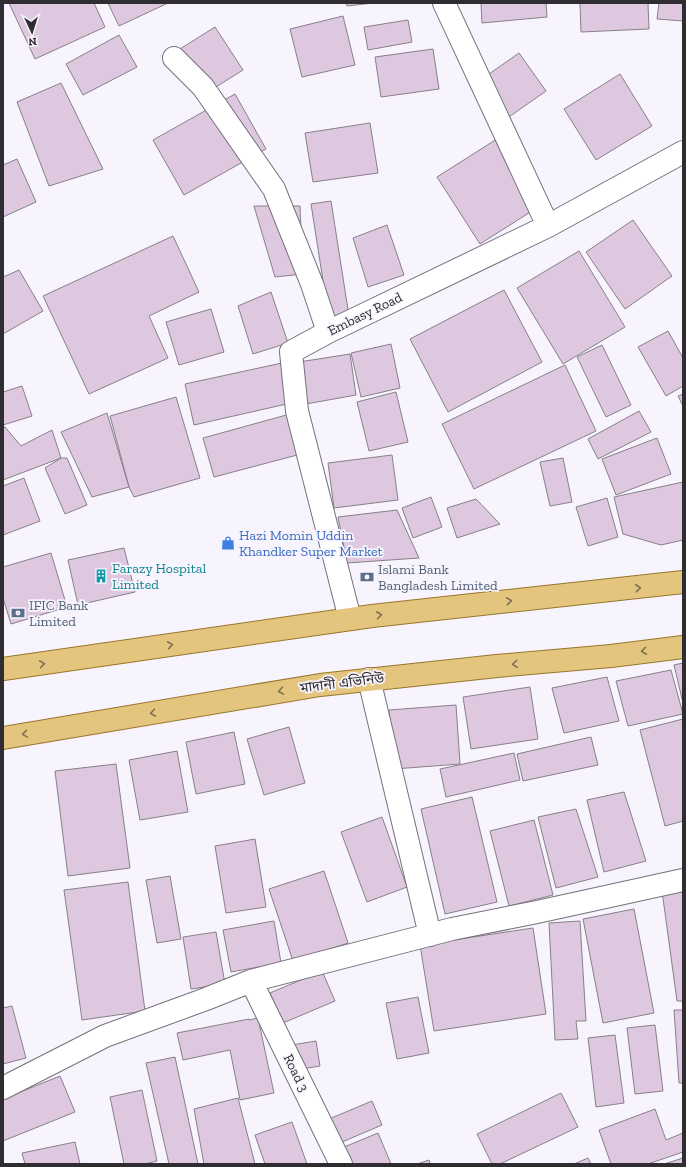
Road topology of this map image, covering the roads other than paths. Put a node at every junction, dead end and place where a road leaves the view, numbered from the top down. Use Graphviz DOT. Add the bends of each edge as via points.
graph roads {
  1 [pos="444,3"];
  2 [pos="174,58"];
  3 [pos="683,152"];
  4 [pos="548,226"];
  5 [pos="328,332"];
  6 [pos="683,582"];
  7 [pos="350,619"];
  8 [pos="683,647"];
  9 [pos="3,669"];
  10 [pos="369,679"];
  11 [pos="3,738"];
  12 [pos="683,880"];
  13 [pos="430,935"];
  14 [pos="251,981"];
  15 [pos="3,1088"];
  16 [pos="341,1164"];
  1 -- 4 [label="street"];
  2 -- 5 [label="street" via="203,87 274,189"];
  3 -- 4 [label="street, Embasy Road"];
  4 -- 5 [label="street, Embasy Road"];
  5 -- 7 [label="street, Embasy Road" via="291,352 297,411"];
  7 -- 6 [label="main road, one-way"];
  9 -- 7 [label="main road, one-way"];
  8 -- 10 [label="main road, মাদানী এভিনিউ, one-way"];
  10 -- 11 [label="main road, মাদানী এভিনিউ, one-way"];
  10 -- 13 [label="street"];
  12 -- 13 [label="street"];
  13 -- 14 [label="street"];
  14 -- 15 [label="street" via="104,1036"];
  14 -- 16 [label="street, Road 3"];
}
